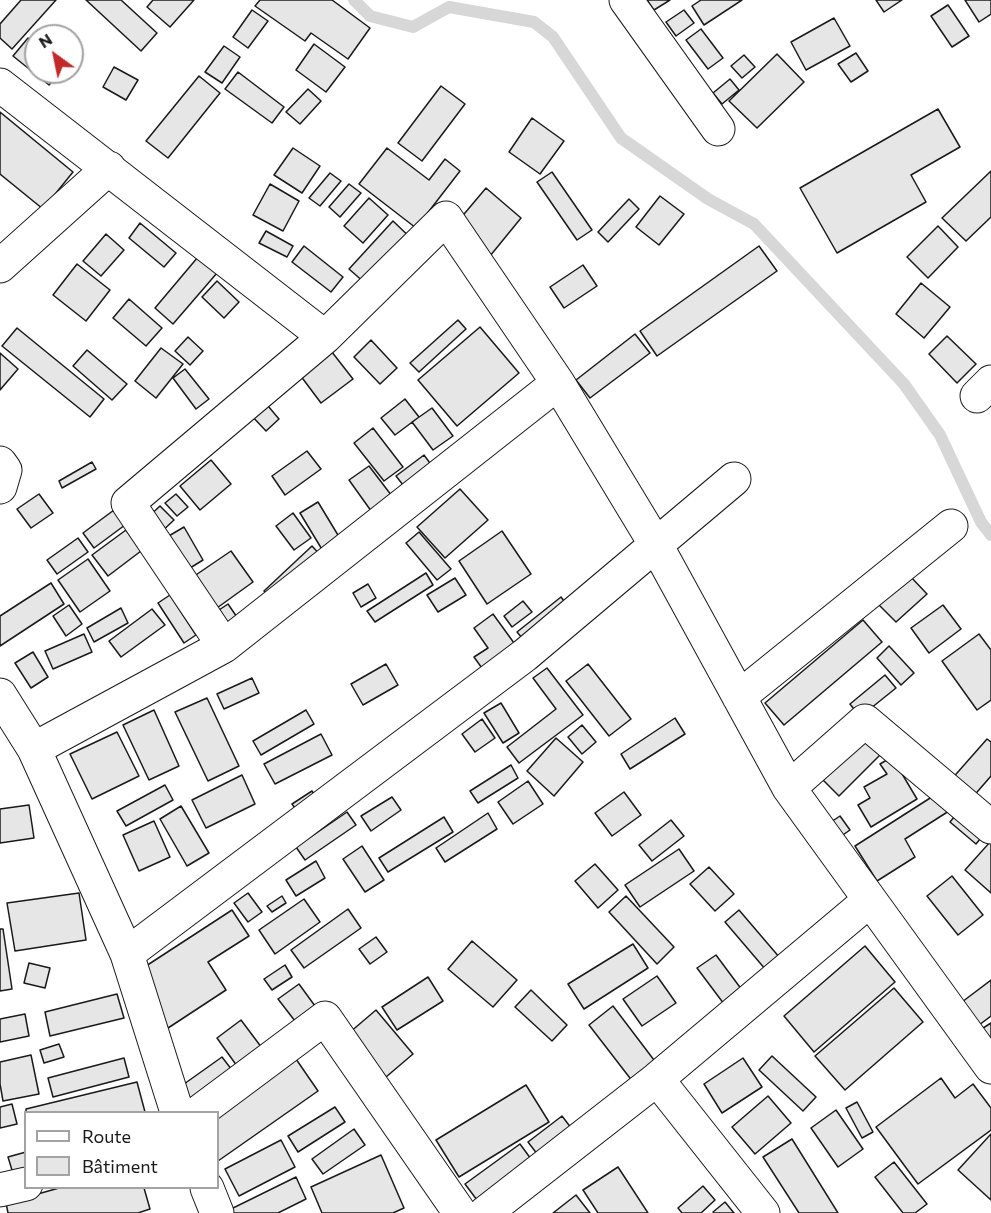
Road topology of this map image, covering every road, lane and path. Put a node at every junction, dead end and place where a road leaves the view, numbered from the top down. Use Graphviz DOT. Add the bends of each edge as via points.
graph roads {
  1 [pos="626,0"];
  2 [pos="0,85"];
  3 [pos="718,129"];
  4 [pos="109,168"];
  5 [pos="0,266"];
  6 [pos="325,337"];
  7 [pos="558,383"];
  8 [pos="0,463"];
  9 [pos="734,479"];
  10 [pos="0,487"];
  11 [pos="951,526"];
  12 [pos="656,545"];
  13 [pos="224,646"];
  14 [pos="0,695"];
  15 [pos="739,697"];
  16 [pos="34,749"];
  17 [pos="789,788"];
  18 [pos="991,827"];
  19 [pos="870,900"];
  20 [pos="127,954"];
  21 [pos="991,1067"];
  22 [pos="657,1079"];
  23 [pos="176,1111"];
  24 [pos="202,1111"];
  25 [pos="24,1184"];
  26 [pos="207,1189"];
  27 [pos="0,1190"];
  28 [pos="217,1213"];
  29 [pos="460,1213"];
  30 [pos="485,1213"];
  31 [pos="763,1213"];
  1 -- 3 [label="street"];
  2 -- 4 [label="street"];
  4 -- 5 [label="street"];
  4 -- 6 [label="street"];
  6 -- 7 [label="street" via="446,218"];
  6 -- 13 [label="street" via="128,503"];
  7 -- 12 [label="street"];
  7 -- 13 [label="street"];
  8 -- 10 [label="street" via="5,470"];
  9 -- 12 [label="street"];
  11 -- 15 [label="street"];
  12 -- 15 [label="street"];
  12 -- 20 [label="street" via="525,655"];
  13 -- 16 [label="street"];
  14 -- 16 [label="street"];
  15 -- 17 [label="street"];
  16 -- 20 [label="street"];
  17 -- 18 [label="street" via="865,721"];
  17 -- 19 [label="street"];
  19 -- 21 [label="street"];
  19 -- 22 [label="street"];
  20 -- 23 [label="street"];
  22 -- 30 [label="street"];
  22 -- 31 [label="street"];
  24 -- 29 [label="street" via="325,1018"];
  25 -- 27 [label="street"];
  26 -- 28 [label="street"];
}
